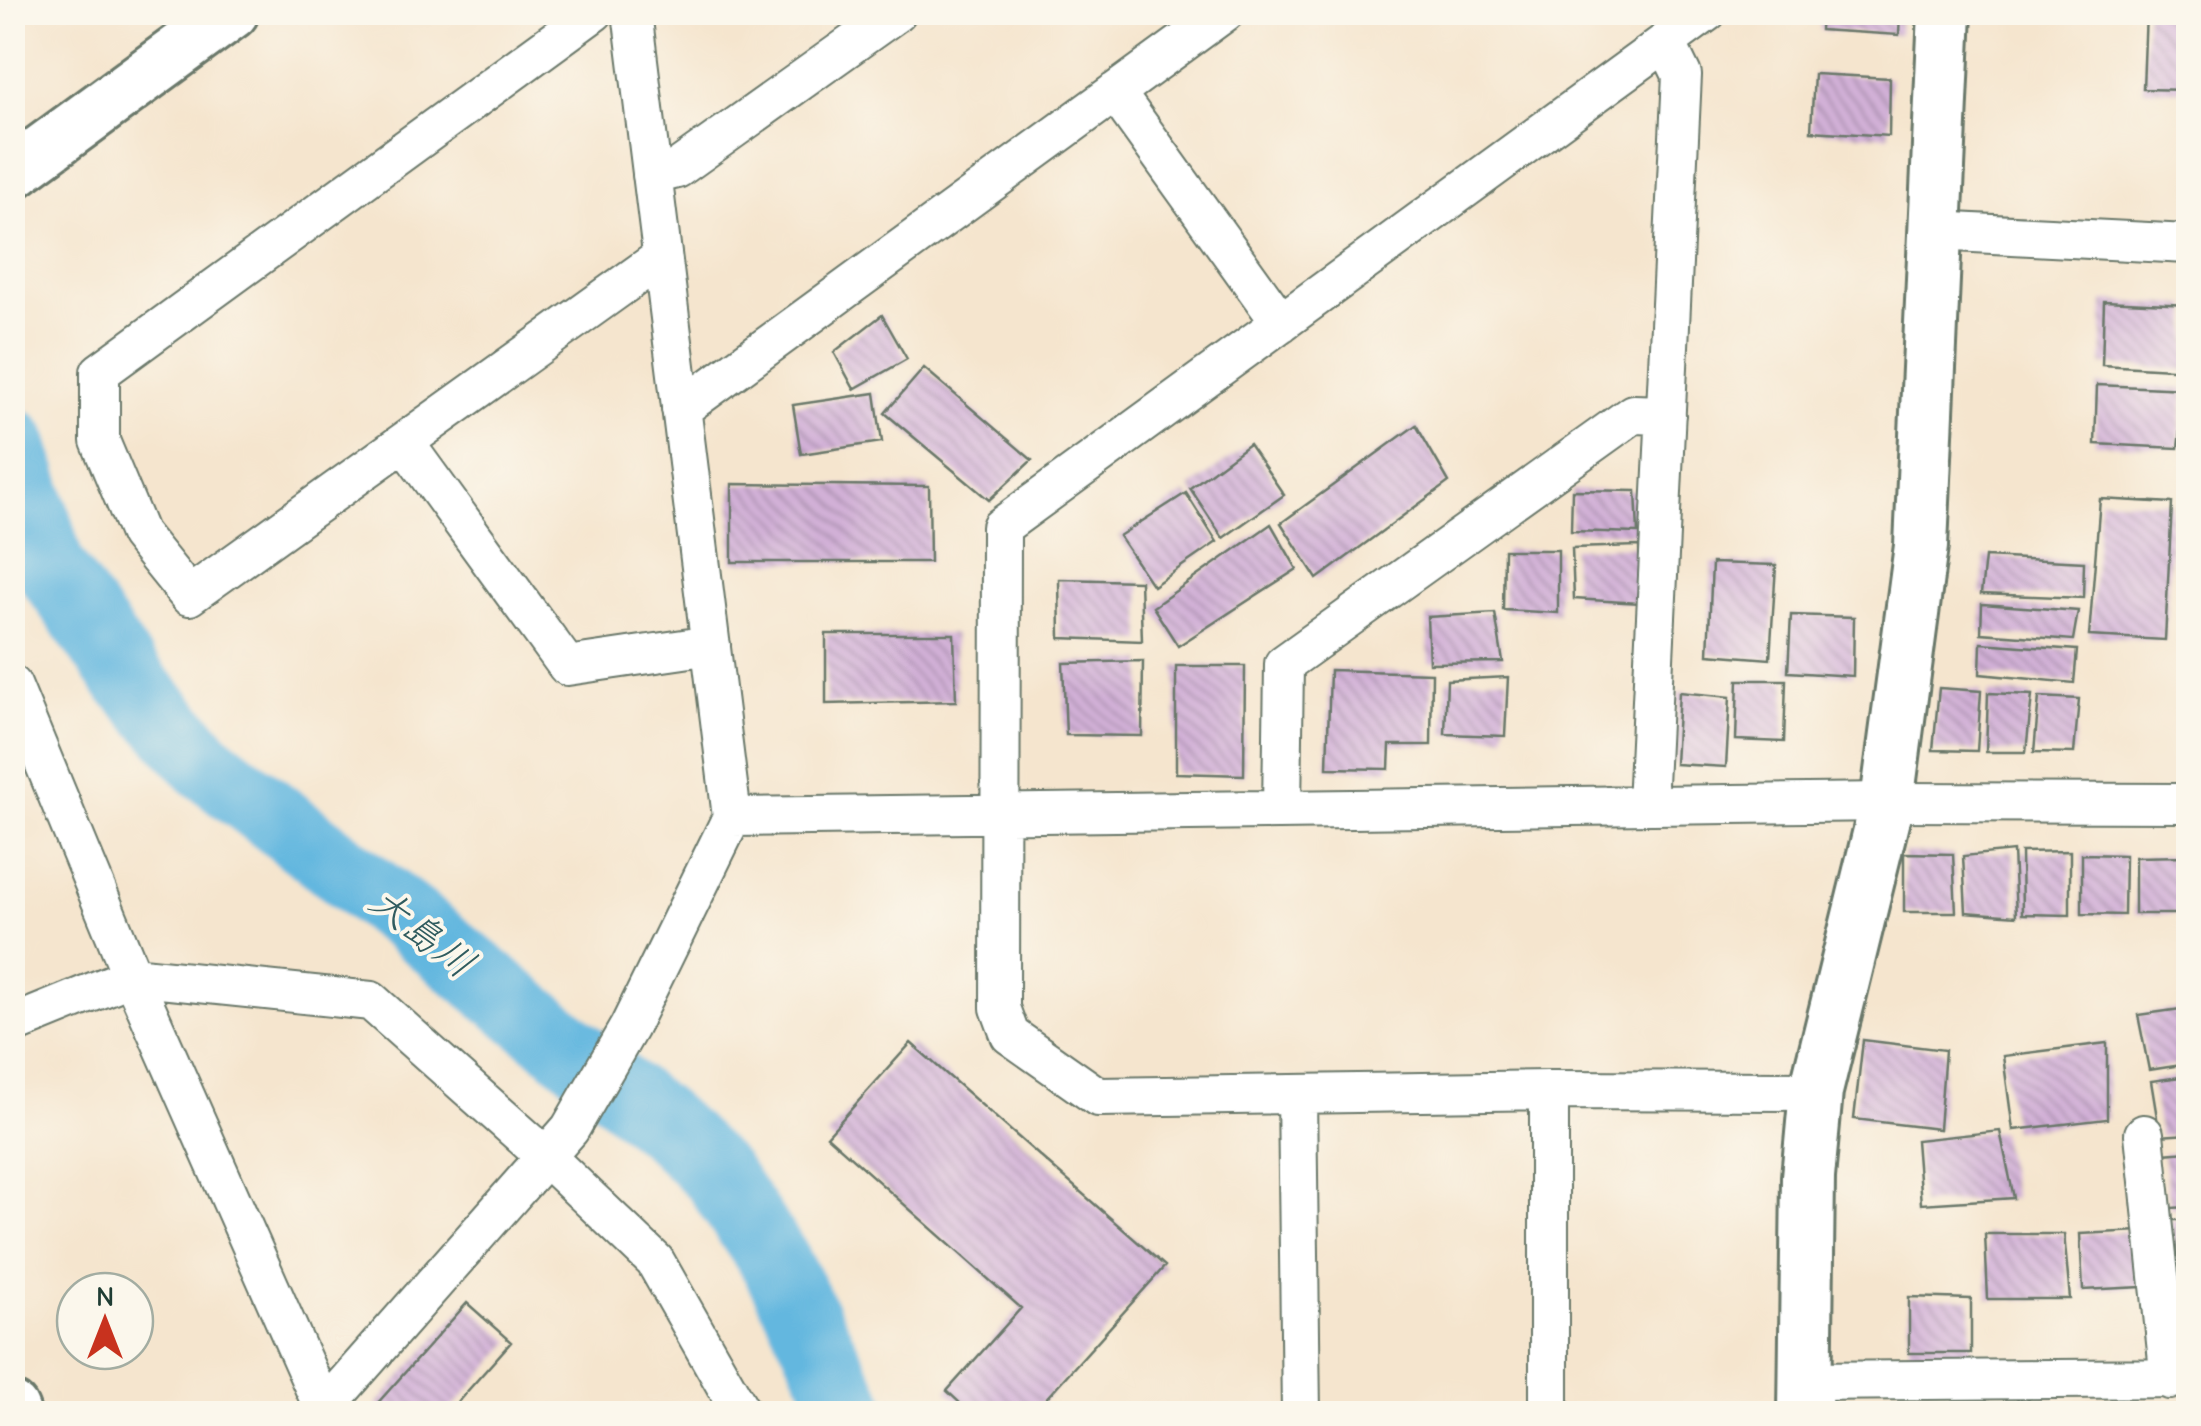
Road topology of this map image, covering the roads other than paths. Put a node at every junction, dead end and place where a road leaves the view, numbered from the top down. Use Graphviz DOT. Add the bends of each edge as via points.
graph roads {
  1 [pos="232,12"];
  2 [pos="594,12"];
  3 [pos="632,12"];
  4 [pos="897,12"];
  5 [pos="1224,12"];
  6 [pos="1707,12"];
  7 [pos="1945,12"];
  8 [pos="1666,42"];
  9 [pos="1116,92"];
  10 [pos="12,173"];
  11 [pos="652,175"];
  12 [pos="1935,230"];
  13 [pos="2188,244"];
  14 [pos="662,258"];
  15 [pos="1281,322"];
  16 [pos="681,408"];
  17 [pos="1666,414"];
  18 [pos="404,442"];
  19 [pos="710,645"];
  20 [pos="12,685"];
  21 [pos="1887,802"];
  22 [pos="2188,803"];
  23 [pos="1647,805"];
  24 [pos="1282,810"];
  25 [pos="999,814"];
  26 [pos="732,817"];
  27 [pos="132,976"];
  28 [pos="12,1026"];
  29 [pos="1549,1090"];
  30 [pos="1816,1091"];
  31 [pos="1297,1094"];
  32 [pos="2144,1134"];
  33 [pos="558,1142"];
  34 [pos="2179,1379"];
  35 [pos="1805,1398"];
  36 [pos="323,1412"];
  37 [pos="742,1414"];
  38 [pos="1301,1414"];
  39 [pos="1549,1414"];
  1 -- 10 [label="street"];
  2 -- 18 [label="street" via="100,372 100,441 140,534 189,596"];
  3 -- 11 [label="street"];
  4 -- 11 [label="street" via="677,170"];
  5 -- 9 [label="street"];
  6 -- 8 [label="street"];
  7 -- 12 [label="street"];
  8 -- 15 [label="street"];
  8 -- 17 [label="street" via="1682,75"];
  9 -- 15 [label="street"];
  9 -- 16 [label="street"];
  11 -- 14 [label="street"];
  12 -- 13 [label="street"];
  12 -- 21 [label="street" via="1921,546"];
  14 -- 16 [label="street"];
  14 -- 18 [label="street"];
  15 -- 25 [label="street" via="1001,527"];
  16 -- 19 [label="street"];
  17 -- 23 [label="street"];
  17 -- 24 [label="street" via="1633,414 1284,664"];
  18 -- 19 [label="street" via="566,666"];
  19 -- 26 [label="street"];
  20 -- 27 [label="street"];
  21 -- 22 [label="street"];
  21 -- 23 [label="street"];
  21 -- 30 [label="street"];
  23 -- 24 [label="street"];
  24 -- 25 [label="street"];
  25 -- 26 [label="street"];
  25 -- 31 [label="street" via="1000,1008 1010,1035 1098,1096"];
  26 -- 33 [label="street" via="621,1042"];
  27 -- 28 [label="street"];
  27 -- 33 [label="street" via="371,1001"];
  27 -- 36 [label="street"];
  29 -- 30 [label="street"];
  29 -- 31 [label="street"];
  29 -- 39 [label="street"];
  30 -- 35 [label="street"];
  31 -- 38 [label="street"];
  32 -- 34 [label="street"];
  33 -- 36 [label="street"];
  33 -- 37 [label="street" via="654,1261"];
  34 -- 35 [label="street"];
}
